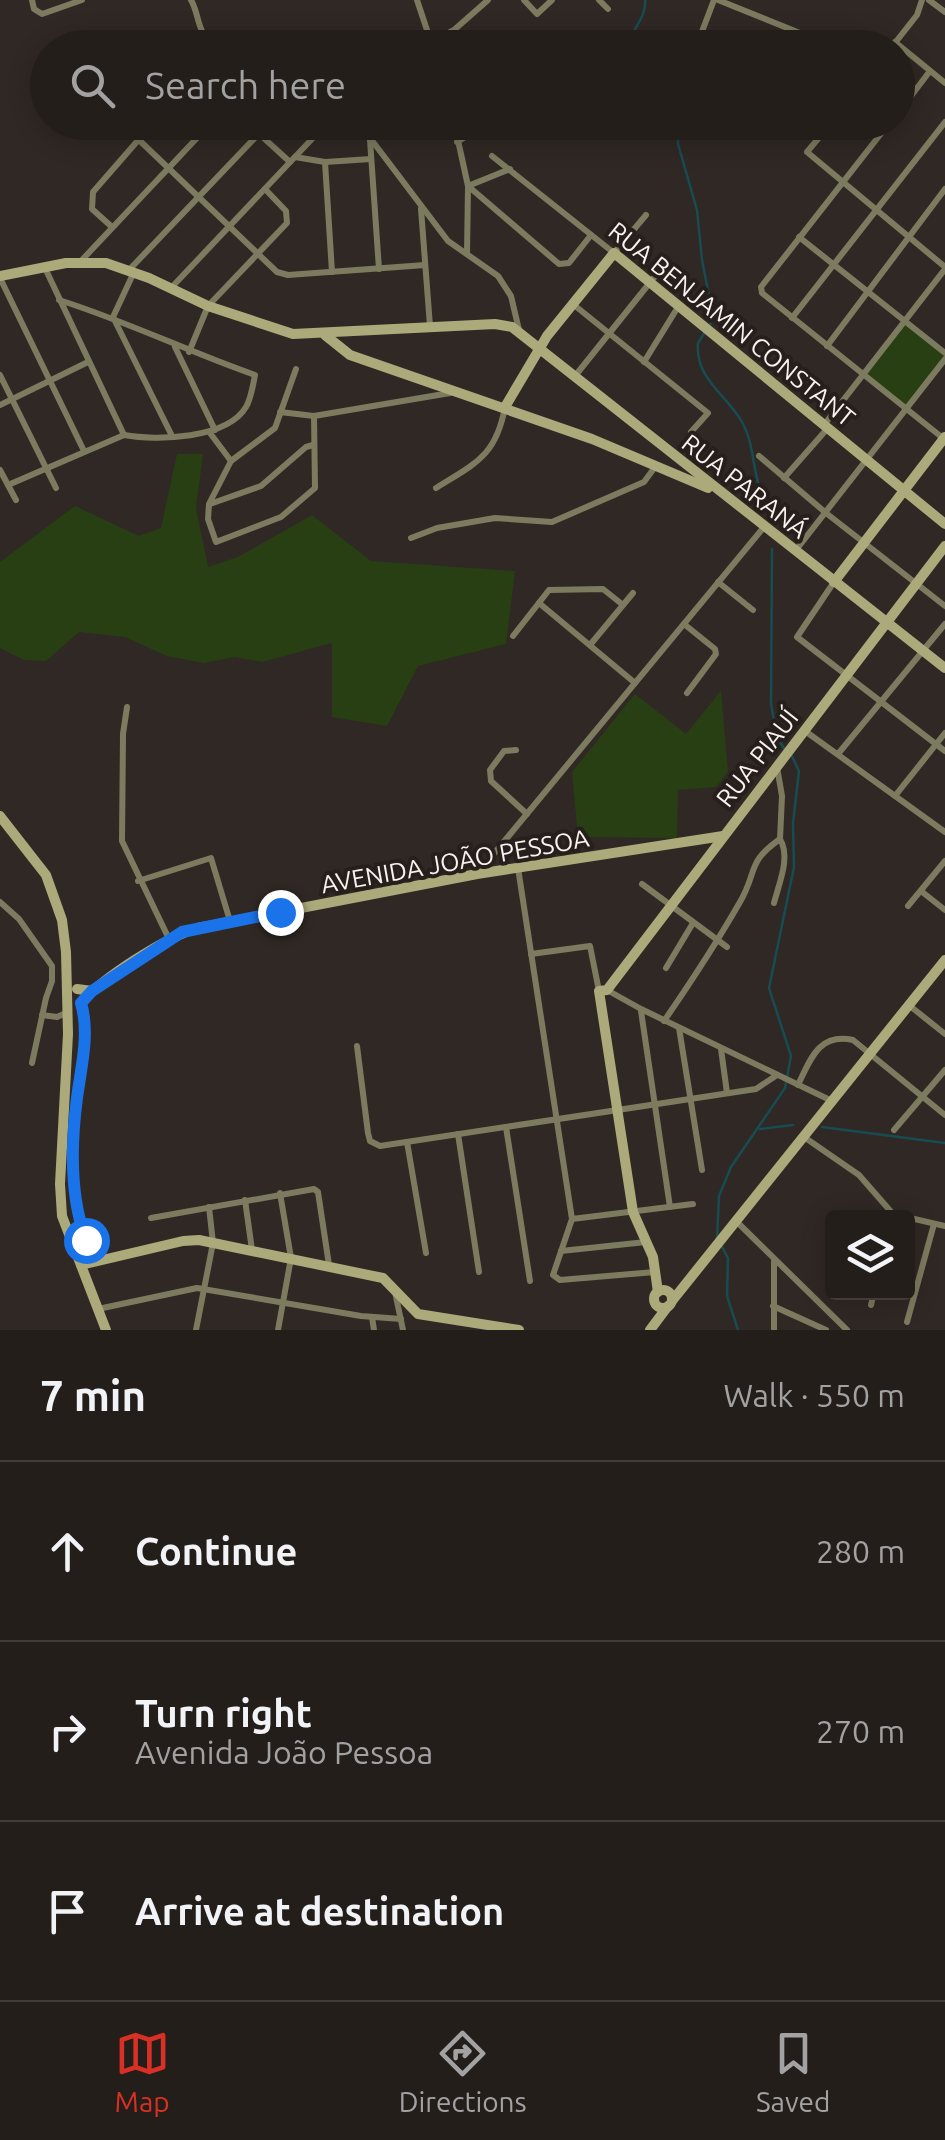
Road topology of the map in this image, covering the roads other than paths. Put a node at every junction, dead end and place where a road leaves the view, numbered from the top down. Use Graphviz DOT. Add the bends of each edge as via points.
graph roads {
  1 [pos="32,0"];
  2 [pos="82,0"];
  3 [pos="191,0"];
  4 [pos="488,0"];
  5 [pos="524,0"];
  6 [pos="552,0"];
  7 [pos="599,0"];
  8 [pos="716,0"];
  9 [pos="922,0"];
  10 [pos="930,0"];
  11 [pos="421,2"];
  12 [pos="608,9"];
  13 [pos="945,12"];
  14 [pos="201,30"];
  15 [pos="428,30"];
  16 [pos="454,30"];
  17 [pos="703,30"];
  18 [pos="792,30"];
  19 [pos="904,30"];
  20 [pos="915,60"];
  21 [pos="930,71"];
  22 [pos="945,83"];
  23 [pos="915,90"];
  24 [pos="945,122"];
  25 [pos="137,140"];
  26 [pos="139,140"];
  27 [pos="195,140"];
  28 [pos="253,140"];
  29 [pos="267,140"];
  30 [pos="311,140"];
  31 [pos="370,140"];
  32 [pos="371,140"];
  33 [pos="461,140"];
  34 [pos="817,140"];
  35 [pos="876,140"];
  36 [pos="458,142"];
  37 [pos="492,156"];
  38 [pos="371,159"];
  39 [pos="292,160"];
  40 [pos="325,162"];
  41 [pos="169,168"];
  42 [pos="510,169"];
  43 [pos="844,181"];
  44 [pos="468,186"];
  45 [pos="945,189"];
  46 [pos="265,190"];
  47 [pos="199,197"];
  48 [pos="420,206"];
  49 [pos="878,208"];
  50 [pos="646,215"];
  51 [pos="230,226"];
  52 [pos="112,227"];
  53 [pos="591,235"];
  54 [pos="908,235"];
  55 [pos="800,238"];
  56 [pos="259,254"];
  57 [pos="614,254"];
  58 [pos="467,255"];
  59 [pos="80,262"];
  60 [pos="835,264"];
  61 [pos="664,265"];
  62 [pos="424,266"];
  63 [pos="45,268"];
  64 [pos="945,268"];
  65 [pos="379,269"];
  66 [pos="132,271"];
  67 [pos="332,272"];
  68 [pos="0,277"];
  69 [pos="650,282"];
  70 [pos="170,289"];
  71 [pos="869,290"];
  72 [pos="59,300"];
  73 [pos="573,304"];
  74 [pos="208,306"];
  75 [pos="678,307"];
  76 [pos="113,317"];
  77 [pos="792,318"];
  78 [pos="906,321"];
  79 [pos="430,328"];
  80 [pos="516,330"];
  81 [pos="610,331"];
  82 [pos="352,332"];
  83 [pos="326,334"];
  84 [pos="174,346"];
  85 [pos="827,346"];
  86 [pos="539,349"];
  87 [pos="189,352"];
  88 [pos="350,355"];
  89 [pos="945,356"];
  90 [pos="88,362"];
  91 [pos="644,362"];
  92 [pos="296,369"];
  93 [pos="864,374"];
  94 [pos="0,375"];
  95 [pos="574,376"];
  96 [pos="51,380"];
  97 [pos="456,392"];
  98 [pos="12,399"];
  99 [pos="0,405"];
  100 [pos="504,406"];
  101 [pos="907,408"];
  102 [pos="280,412"];
  103 [pos="314,416"];
  104 [pos="826,426"];
  105 [pos="213,432"];
  106 [pos="691,432"];
  107 [pos="124,435"];
  108 [pos="172,436"];
  109 [pos="945,439"];
  110 [pos="313,445"];
  111 [pos="84,451"];
  112 [pos="760,456"];
  113 [pos="679,460"];
  114 [pos="867,460"];
  115 [pos="231,461"];
  116 [pos="46,467"];
  117 [pos="656,467"];
  118 [pos="0,470"];
  119 [pos="672,474"];
  120 [pos="784,478"];
  121 [pos="8,486"];
  122 [pos="56,488"];
  123 [pos="436,488"];
  124 [pos="904,490"];
  125 [pos="720,493"];
  126 [pos="16,500"];
  127 [pos="208,504"];
  128 [pos="826,513"];
  129 [pos="945,524"];
  130 [pos="764,526"];
  131 [pos="410,538"];
  132 [pos="864,542"];
  133 [pos="945,546"];
  134 [pos="796,551"];
  135 [pos="718,582"];
  136 [pos="834,582"];
  137 [pos="917,583"];
  138 [pos="633,593"];
  139 [pos="539,602"];
  140 [pos="623,605"];
  141 [pos="945,606"];
  142 [pos="753,610"];
  143 [pos="886,622"];
  144 [pos="684,624"];
  145 [pos="945,624"];
  146 [pos="513,636"];
  147 [pos="590,646"];
  148 [pos="923,651"];
  149 [pos="945,668"];
  150 [pos="844,676"];
  151 [pos="635,683"];
  152 [pos="687,692"];
  153 [pos="879,701"];
  154 [pos="127,707"];
  155 [pos="805,730"];
  156 [pos="945,732"];
  157 [pos="936,744"];
  158 [pos="516,750"];
  159 [pos="945,750"];
  160 [pos="838,754"];
  161 [pos="777,767"];
  162 [pos="896,796"];
  163 [pos="527,814"];
  164 [pos="2,822"];
  165 [pos="945,832"];
  166 [pos="723,836"];
  167 [pos="780,839"];
  168 [pos="945,861"];
  169 [pos="518,868"];
  170 [pos="478,874"];
  171 [pos="138,881"];
  172 [pos="642,884"];
  173 [pos="922,891"];
  174 [pos="0,902"];
  175 [pos="774,903"];
  176 [pos="670,906"];
  177 [pos="908,906"];
  178 [pos="945,910"];
  179 [pos="230,921"];
  180 [pos="693,924"];
  181 [pos="169,939"];
  182 [pos="717,940"];
  183 [pos="727,947"];
  184 [pos="531,954"];
  185 [pos="945,960"];
  186 [pos="666,968"];
  187 [pos="72,988"];
  188 [pos="603,990"];
  189 [pos="92,991"];
  190 [pos="81,1003"];
  191 [pos="910,1006"];
  192 [pos="68,1010"];
  193 [pos="641,1010"];
  194 [pos="42,1015"];
  195 [pos="664,1021"];
  196 [pos="680,1028"];
  197 [pos="945,1034"];
  198 [pos="357,1046"];
  199 [pos="721,1048"];
  200 [pos="869,1055"];
  201 [pos="32,1063"];
  202 [pos="945,1070"];
  203 [pos="779,1076"];
  204 [pos="794,1083"];
  205 [pos="728,1094"];
  206 [pos="923,1098"];
  207 [pos="691,1100"];
  208 [pos="833,1102"];
  209 [pos="655,1104"];
  210 [pos="617,1110"];
  211 [pos="945,1115"];
  212 [pos="556,1119"];
  213 [pos="506,1127"];
  214 [pos="894,1130"];
  215 [pos="458,1134"];
  216 [pos="804,1137"];
  217 [pos="407,1142"];
  218 [pos="702,1170"];
  219 [pos="280,1194"];
  220 [pos="244,1200"];
  221 [pos="693,1204"];
  222 [pos="209,1207"];
  223 [pos="670,1207"];
  224 [pos="888,1210"];
  225 [pos="633,1212"];
  226 [pos="150,1218"];
  227 [pos="572,1219"];
  228 [pos="915,1220"];
  229 [pos="736,1222"];
  230 [pos="934,1224"];
  231 [pos="945,1226"];
  232 [pos="647,1242"];
  233 [pos="213,1243"];
  234 [pos="252,1250"];
  235 [pos="561,1250"];
  236 [pos="426,1253"];
  237 [pos="291,1258"];
  238 [pos="774,1260"];
  239 [pos="94,1261"];
  240 [pos="81,1265"];
  241 [pos="328,1265"];
  242 [pos="479,1272"];
  243 [pos="656,1272"];
  244 [pos="530,1281"];
  245 [pos="204,1288"];
  246 [pos="394,1288"];
  247 [pos="663,1298"];
  248 [pos="872,1300"];
  249 [pos="284,1302"];
  250 [pos="871,1305"];
  251 [pos="773,1306"];
  252 [pos="98,1309"];
  253 [pos="418,1314"];
  254 [pos="400,1315"];
  255 [pos="372,1317"];
  256 [pos="907,1322"];
  257 [pos="468,1326"];
  258 [pos="512,1329"];
  259 [pos="844,1329"];
  260 [pos="106,1330"];
  261 [pos="196,1330"];
  262 [pos="278,1330"];
  263 [pos="374,1330"];
  264 [pos="403,1330"];
  265 [pos="650,1330"];
  266 [pos="774,1330"];
  267 [pos="826,1330"];
  1 -- 2 [label="street" via="42,14"];
  3 -- 14 [label="street"];
  4 -- 16 [label="street"];
  5 -- 6 [label="street" via="537,14"];
  7 -- 12 [label="street"];
  8 -- 17 [label="street"];
  8 -- 18 [label="street"];
  9 -- 19 [label="street"];
  10 -- 13 [label="street"];
  11 -- 15 [label="street"];
  20 -- 21 [label="street"];
  21 -- 22 [label="street"];
  21 -- 23 [label="street"];
  24 -- 49 [label="street"];
  25 -- 52 [label="street" via="92,192 92,209"];
  26 -- 41 [label="street"];
  27 -- 41 [label="street"];
  28 -- 47 [label="street"];
  29 -- 39 [label="street"];
  30 -- 39 [label="street"];
  31 -- 38 [label="street"];
  32 -- 48 [label="street"];
  33 -- 36 [label="street"];
  34 -- 43 [label="street" via="807,152"];
  35 -- 43 [label="street"];
  36 -- 44 [label="street"];
  37 -- 42 [label="street, RUA BENJAMIN CONSTANT"];
  38 -- 40 [label="street"];
  38 -- 65 [label="street"];
  39 -- 40 [label="street"];
  39 -- 46 [label="street"];
  40 -- 67 [label="street"];
  41 -- 47 [label="street"];
  41 -- 52 [label="street"];
  42 -- 44 [label="street"];
  42 -- 53 [label="street, RUA BENJAMIN CONSTANT"];
  43 -- 49 [label="street"];
  43 -- 55 [label="street"];
  44 -- 53 [label="street" via="564,265"];
  44 -- 58 [label="street"];
  45 -- 54 [label="street"];
  46 -- 51 [label="street"];
  46 -- 56 [label="street" via="286,210 287,223"];
  47 -- 51 [label="street"];
  47 -- 66 [label="street"];
  48 -- 58 [label="street"];
  48 -- 62 [label="street"];
  49 -- 54 [label="street"];
  49 -- 60 [label="street"];
  50 -- 57 [label="street"];
  51 -- 56 [label="street"];
  51 -- 70 [label="street"];
  52 -- 59 [label="street"];
  53 -- 57 [label="street, RUA BENJAMIN CONSTANT"];
  54 -- 64 [label="street"];
  54 -- 71 [label="street"];
  55 -- 60 [label="street"];
  55 -- 77 [label="street" via="763,282 762,294"];
  56 -- 67 [label="street" via="277,272"];
  56 -- 74 [label="street"];
  57 -- 69 [label="street, RUA BENJAMIN CONSTANT"];
  57 -- 73 [label="street"];
  58 -- 80 [label="street" via="506,287"];
  59 -- 63 [label="street"];
  59 -- 66 [label="street"];
  60 -- 71 [label="street"];
  60 -- 77 [label="street"];
  61 -- 69 [label="street"];
  62 -- 65 [label="street"];
  62 -- 79 [label="street"];
  63 -- 68 [label="street"];
  63 -- 72 [label="street"];
  64 -- 78 [label="street"];
  65 -- 67 [label="street"];
  66 -- 70 [label="street"];
  66 -- 76 [label="street"];
  68 -- 96 [label="street"];
  69 -- 75 [label="street, RUA BENJAMIN CONSTANT"];
  69 -- 81 [label="street"];
  70 -- 74 [label="street"];
  71 -- 78 [label="street"];
  71 -- 85 [label="street"];
  72 -- 76 [label="street"];
  72 -- 90 [label="street"];
  73 -- 81 [label="street"];
  73 -- 86 [label="street"];
  74 -- 83 [label="street" via="293,334"];
  74 -- 87 [label="street"];
  75 -- 91 [label="street"];
  75 -- 104 [label="street, RUA BENJAMIN CONSTANT"];
  76 -- 84 [label="street"];
  76 -- 108 [label="street"];
  77 -- 85 [label="street"];
  78 -- 89 [label="street"];
  78 -- 93 [label="street"];
  79 -- 80 [label="street" via="495,324"];
  79 -- 82 [label="street"];
  80 -- 86 [label="street, RUA PARANÁ"];
  81 -- 91 [label="street"];
  81 -- 95 [label="street"];
  82 -- 83 [label="street"];
  82 -- 88 [label="street"];
  83 -- 88 [label="street"];
  84 -- 87 [label="street"];
  84 -- 105 [label="street"];
  85 -- 93 [label="street"];
  86 -- 95 [label="street, RUA PARANÁ"];
  86 -- 100 [label="street"];
  87 -- 105 [label="street" via="255,375 246,407"];
  88 -- 97 [label="street"];
  89 -- 101 [label="street"];
  90 -- 96 [label="street"];
  90 -- 107 [label="street"];
  91 -- 106 [label="street" via="708,413"];
  92 -- 102 [label="street"];
  93 -- 101 [label="street"];
  93 -- 104 [label="street"];
  94 -- 98 [label="street"];
  95 -- 113 [label="street, RUA PARANÁ"];
  96 -- 98 [label="street"];
  96 -- 111 [label="street"];
  97 -- 100 [label="street"];
  97 -- 103 [label="street"];
  98 -- 99 [label="street"];
  98 -- 116 [label="street"];
  100 -- 117 [label="street"];
  100 -- 123 [label="street" via="492,448"];
  101 -- 109 [label="street"];
  101 -- 114 [label="street"];
  102 -- 103 [label="street"];
  102 -- 115 [label="street" via="274,428"];
  103 -- 110 [label="street"];
  104 -- 114 [label="street, RUA BENJAMIN CONSTANT"];
  104 -- 120 [label="street"];
  105 -- 108 [label="street"];
  105 -- 115 [label="street"];
  107 -- 108 [label="street"];
  107 -- 111 [label="street"];
  109 -- 124 [label="street"];
  110 -- 127 [label="street" via="261,486"];
  110 -- 127 [label="street" via="315,488 280,517 216,542"];
  111 -- 116 [label="street"];
  112 -- 120 [label="street"];
  113 -- 119 [label="street"];
  113 -- 125 [label="street, RUA PARANÁ"];
  114 -- 124 [label="street, RUA BENJAMIN CONSTANT"];
  114 -- 128 [label="street"];
  115 -- 127 [label="street"];
  116 -- 121 [label="street"];
  116 -- 122 [label="street"];
  117 -- 119 [label="street"];
  117 -- 131 [label="street" via="644,482 552,522 496,518"];
  118 -- 121 [label="street"];
  119 -- 125 [label="street"];
  120 -- 128 [label="street"];
  121 -- 126 [label="street"];
  124 -- 129 [label="street, RUA BENJAMIN CONSTANT"];
  124 -- 132 [label="street"];
  125 -- 130 [label="street, RUA PARANÁ"];
  128 -- 132 [label="street"];
  128 -- 134 [label="street"];
  130 -- 134 [label="street, RUA PARANÁ"];
  130 -- 135 [label="street"];
  132 -- 136 [label="street"];
  132 -- 137 [label="street"];
  133 -- 137 [label="street, RUA PIAUÍ"];
  134 -- 136 [label="street, RUA PARANÁ"];
  135 -- 142 [label="street"];
  135 -- 144 [label="street"];
  136 -- 143 [label="street, RUA PARANÁ"];
  136 -- 150 [label="street" via="797,637"];
  137 -- 141 [label="street"];
  137 -- 143 [label="street, RUA PIAUÍ"];
  138 -- 140 [label="street"];
  139 -- 140 [label="street" via="549,590 603,589"];
  139 -- 146 [label="street"];
  139 -- 147 [label="street"];
  140 -- 147 [label="street"];
  143 -- 148 [label="street, RUA PARANÁ"];
  143 -- 150 [label="street, RUA PIAUÍ"];
  144 -- 151 [label="street"];
  144 -- 152 [label="street" via="716,654"];
  145 -- 148 [label="street"];
  147 -- 151 [label="street"];
  148 -- 149 [label="street, RUA PARANÁ"];
  148 -- 153 [label="street"];
  150 -- 153 [label="street"];
  150 -- 155 [label="street, RUA PIAUÍ"];
  151 -- 163 [label="street"];
  153 -- 157 [label="street"];
  153 -- 160 [label="street"];
  154 -- 171 [label="street" via="122,840"];
  155 -- 160 [label="street"];
  155 -- 161 [label="street, RUA PIAUÍ"];
  156 -- 157 [label="street"];
  157 -- 159 [label="street"];
  157 -- 162 [label="street"];
  158 -- 163 [label="street" via="504,751 490,770 491,782"];
  160 -- 162 [label="street"];
  161 -- 166 [label="street, RUA PIAUÍ"];
  161 -- 167 [label="street"];
  162 -- 165 [label="street"];
  163 -- 170 [label="street"];
  164 -- 187 [label="street" via="56,896"];
  166 -- 169 [label="street, AVENIDA JOÃO PESSOA"];
  166 -- 176 [label="street, RUA PIAUÍ"];
  167 -- 175 [label="street" via="784,860"];
  167 -- 182 [label="street" via="753,862 748,887"];
  168 -- 173 [label="street"];
  169 -- 170 [label="street, AVENIDA JOÃO PESSOA"];
  169 -- 184 [label="street"];
  170 -- 179 [label="street, AVENIDA JOÃO PESSOA"];
  171 -- 179 [label="street" via="211,858"];
  171 -- 181 [label="street"];
  172 -- 176 [label="street"];
  173 -- 177 [label="street"];
  173 -- 178 [label="street"];
  174 -- 194 [label="street" via="20,918 52,966"];
  176 -- 180 [label="street"];
  176 -- 188 [label="street, RUA PIAUÍ"];
  179 -- 181 [label="street, AVENIDA JOÃO PESSOA"];
  180 -- 182 [label="street"];
  180 -- 186 [label="street"];
  181 -- 189 [label="street, AVENIDA JOÃO PESSOA"];
  182 -- 183 [label="street"];
  182 -- 195 [label="street"];
  184 -- 188 [label="street" via="587,945"];
  184 -- 212 [label="street"];
  185 -- 191 [label="street"];
  187 -- 189 [label="street"];
  187 -- 190 [label="street"];
  187 -- 192 [label="street"];
  188 -- 193 [label="street"];
  188 -- 210 [label="street"];
  189 -- 190 [label="street, AVENIDA JOÃO PESSOA"];
  190 -- 192 [label="street, AVENIDA JOÃO PESSOA"];
  190 -- 239 [label="street" via="75,1198"];
  191 -- 197 [label="street"];
  191 -- 200 [label="street"];
  192 -- 194 [label="street, AVENIDA JOÃO PESSOA"];
  192 -- 240 [label="street" via="60,1184 62,1216"];
  193 -- 195 [label="street"];
  193 -- 209 [label="street"];
  194 -- 201 [label="street"];
  195 -- 196 [label="street"];
  196 -- 199 [label="street"];
  196 -- 207 [label="street"];
  198 -- 217 [label="street" via="370,1141"];
  199 -- 203 [label="street"];
  199 -- 205 [label="street"];
  200 -- 204 [label="street" via="854,1040 828,1040"];
  200 -- 206 [label="street"];
  200 -- 208 [label="street"];
  202 -- 206 [label="street"];
  203 -- 204 [label="street"];
  203 -- 205 [label="street" via="756,1090"];
  204 -- 208 [label="street"];
  205 -- 207 [label="street"];
  206 -- 211 [label="street"];
  206 -- 214 [label="street"];
  207 -- 209 [label="street"];
  207 -- 218 [label="street"];
  208 -- 216 [label="street"];
  209 -- 210 [label="street"];
  209 -- 223 [label="street"];
  210 -- 212 [label="street"];
  210 -- 225 [label="street"];
  212 -- 213 [label="street"];
  212 -- 227 [label="street"];
  213 -- 215 [label="street"];
  213 -- 244 [label="street"];
  215 -- 217 [label="street"];
  215 -- 242 [label="street"];
  216 -- 224 [label="street" via="859,1176"];
  216 -- 229 [label="street"];
  217 -- 236 [label="street"];
  219 -- 220 [label="street"];
  219 -- 237 [label="street"];
  219 -- 241 [label="street" via="318,1192"];
  220 -- 222 [label="street"];
  220 -- 234 [label="street"];
  221 -- 223 [label="street"];
  222 -- 226 [label="street"];
  222 -- 233 [label="street"];
  223 -- 225 [label="street"];
  225 -- 227 [label="street"];
  225 -- 232 [label="street"];
  227 -- 235 [label="street"];
  228 -- 230 [label="street"];
  229 -- 238 [label="street"];
  229 -- 247 [label="street" via="684,1287"];
  230 -- 231 [label="street"];
  230 -- 256 [label="street"];
  232 -- 235 [label="street"];
  232 -- 243 [label="street"];
  233 -- 234 [label="street"];
  233 -- 239 [label="street" via="183,1241"];
  233 -- 245 [label="street"];
  234 -- 237 [label="street"];
  235 -- 243 [label="street" via="553,1275 560,1280"];
  237 -- 241 [label="street"];
  237 -- 249 [label="street"];
  238 -- 251 [label="street"];
  238 -- 259 [label="street"];
  239 -- 240 [label="street"];
  240 -- 252 [label="street"];
  241 -- 246 [label="street" via="383,1278"];
  243 -- 247 [label="street"];
  245 -- 249 [label="street"];
  245 -- 252 [label="street"];
  245 -- 261 [label="street"];
  246 -- 253 [label="street"];
  246 -- 254 [label="street"];
  247 -- 265 [label="street"];
  248 -- 250 [label="street"];
  249 -- 255 [label="street"];
  249 -- 262 [label="street"];
  251 -- 266 [label="street"];
  251 -- 267 [label="street"];
  252 -- 260 [label="street"];
  253 -- 254 [label="street"];
  253 -- 257 [label="street"];
  254 -- 255 [label="street"];
  254 -- 264 [label="street"];
  255 -- 263 [label="street"];
  257 -- 258 [label="street"];
}
